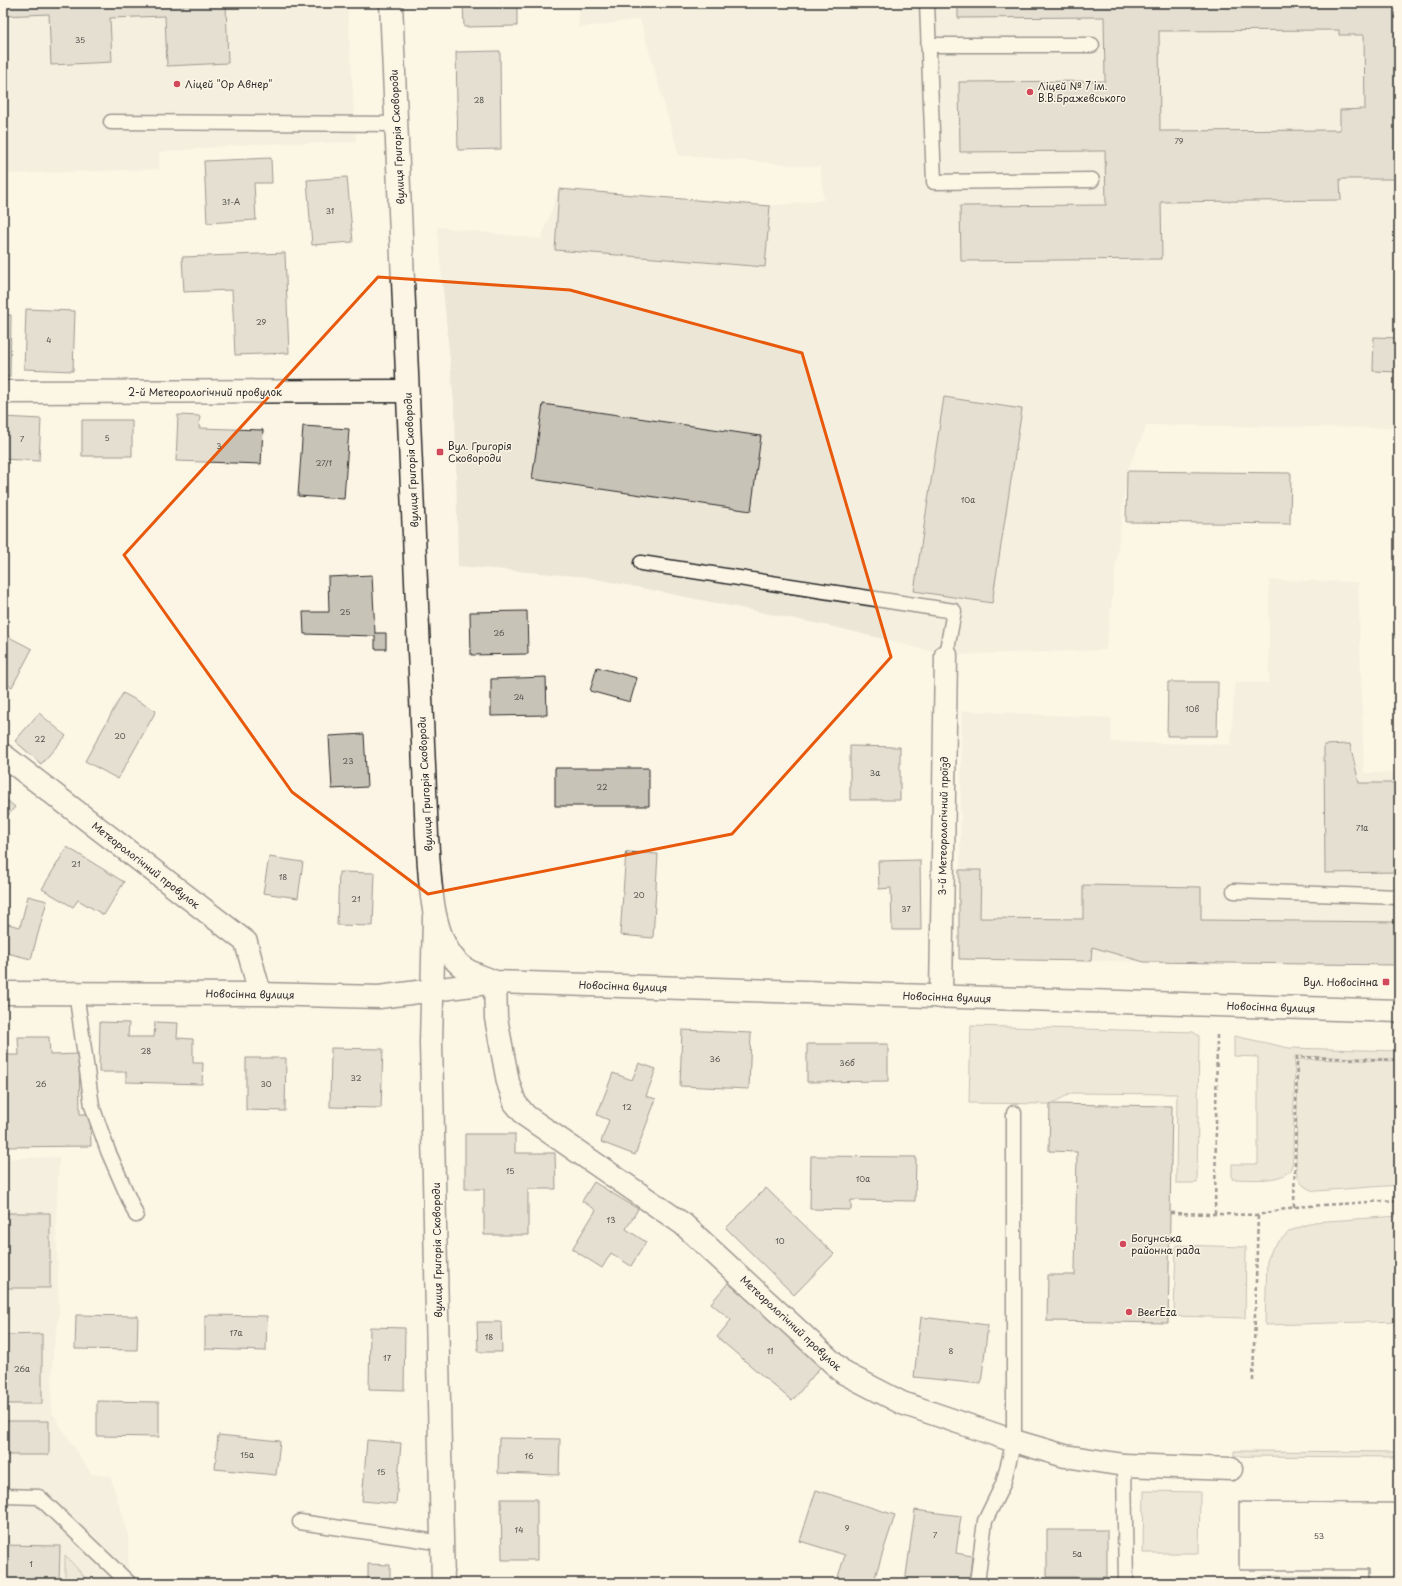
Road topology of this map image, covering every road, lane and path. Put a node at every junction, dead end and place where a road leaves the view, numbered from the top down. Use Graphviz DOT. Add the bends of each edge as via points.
graph roads {
  1 [pos="390,3"];
  2 [pos="927,3"];
  3 [pos="928,45"];
  4 [pos="1092,45"];
  5 [pos="111,122"];
  6 [pos="397,124"];
  7 [pos="1092,180"];
  8 [pos="407,391"];
  9 [pos="3,392"];
  10 [pos="641,563"];
  11 [pos="946,655"];
  12 [pos="3,755"];
  13 [pos="1234,891"];
  14 [pos="1399,897"];
  15 [pos="434,917"];
  16 [pos="466,970"];
  17 [pos="495,982"];
  18 [pos="433,991"];
  19 [pos="76,992"];
  20 [pos="3,993"];
  21 [pos="260,994"];
  22 [pos="942,996"];
  23 [pos="1399,1011"];
  24 [pos="1217,1029"];
  25 [pos="1399,1060"];
  26 [pos="1014,1113"];
  27 [pos="1399,1200"];
  28 [pos="1294,1207"];
  29 [pos="1170,1213"];
  30 [pos="1215,1214"];
  31 [pos="136,1215"];
  32 [pos="1258,1215"];
  33 [pos="1253,1381"];
  34 [pos="1014,1441"];
  35 [pos="1124,1465"];
  36 [pos="1231,1469"];
  37 [pos="3,1496"];
  38 [pos="300,1522"];
  39 [pos="443,1543"];
  40 [pos="128,1583"];
  41 [pos="443,1583"];
  42 [pos="977,1583"];
  43 [pos="1126,1583"];
  1 -- 6 [label="street, вулиця Григорія Сковороди"];
  2 -- 3 [label="lane"];
  3 -- 4 [label="lane"];
  3 -- 7 [label="lane" via="934,182"];
  5 -- 6 [label="lane"];
  6 -- 8 [label="street, вулиця Григорія Сковороди"];
  8 -- 9 [label="street, 2-й Метеорологічний провулок"];
  8 -- 15 [label="street, вулиця Григорія Сковороди"];
  10 -- 11 [label="lane" via="954,611"];
  11 -- 22 [label="street, 3-й Метеорологічний проїзд"];
  12 -- 21 [label="street, Метеорологічний провулок" via="246,942"];
  13 -- 14 [label="lane"];
  15 -- 16 [label="street, вулиця Григорія Сковороди" via="454,959"];
  15 -- 18 [label="street, вулиця Григорія Сковороди"];
  16 -- 17 [label="street, Новосінна вулиця"];
  17 -- 18 [label="street, Новосінна вулиця"];
  17 -- 22 [label="street, Новосінна вулиця"];
  17 -- 34 [label="street, Метеорологічний провулок" via="496,1018 508,1082 515,1102 526,1116 683,1224 844,1373 902,1403"];
  18 -- 21 [label="street, Новосінна вулиця" via="379,997"];
  18 -- 39 [label="street, вулиця Григорія Сковороди" via="431,1043"];
  19 -- 20 [label="street, Новосінна вулиця"];
  19 -- 21 [label="street, Новосінна вулиця"];
  19 -- 31 [label="lane" via="92,1106 108,1151"];
  22 -- 23 [label="street, Новосінна вулиця"];
  24 -- 30 [label="path"];
  25 -- 28 [label="path" via="1297,1058"];
  26 -- 34 [label="lane"];
  27 -- 28 [label="path"];
  28 -- 32 [label="path"];
  29 -- 30 [label="path"];
  30 -- 32 [label="path"];
  32 -- 33 [label="path"];
  34 -- 35 [label="street, Метеорологічний провулок" via="1065,1456"];
  34 -- 42 [label="lane" via="1003,1484 985,1521"];
  35 -- 36 [label="street, Метеорологічний провулок"];
  35 -- 43 [label="lane"];
  37 -- 40 [label="lane" via="38,1498"];
  38 -- 39 [label="lane"];
  39 -- 41 [label="street, вулиця Григорія Сковороди"];
}
